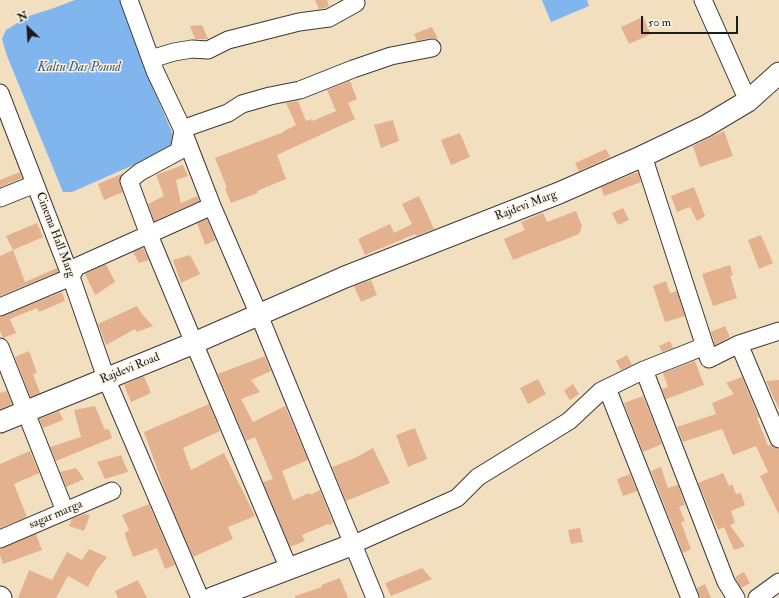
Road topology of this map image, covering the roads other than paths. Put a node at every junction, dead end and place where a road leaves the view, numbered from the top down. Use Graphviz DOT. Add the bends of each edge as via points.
graph roads {
  1 [pos="129,0"];
  2 [pos="703,0"];
  3 [pos="356,3"];
  4 [pos="432,48"];
  5 [pos="151,59"];
  6 [pos="779,73"];
  7 [pos="0,93"];
  8 [pos="748,101"];
  9 [pos="182,130"];
  10 [pos="643,156"];
  11 [pos="35,184"];
  12 [pos="0,198"];
  13 [pos="212,206"];
  14 [pos="149,235"];
  15 [pos="71,277"];
  16 [pos="0,307"];
  17 [pos="259,315"];
  18 [pos="779,331"];
  19 [pos="194,343"];
  20 [pos="739,344"];
  21 [pos="705,346"];
  22 [pos="0,347"];
  23 [pos="644,370"];
  24 [pos="106,378"];
  25 [pos="607,388"];
  26 [pos="26,411"];
  27 [pos="0,422"];
  28 [pos="779,439"];
  29 [pos="112,491"];
  30 [pos="65,511"];
  31 [pos="0,539"];
  32 [pos="354,544"];
  33 [pos="289,569"];
  34 [pos="779,582"];
  35 [pos="200,598"];
  36 [pos="212,598"];
  37 [pos="375,598"];
  38 [pos="690,598"];
  39 [pos="736,598"];
  40 [pos="757,598"];
  1 -- 5 [label="street"];
  2 -- 8 [label="street"];
  3 -- 5 [label="street" via="328,18 299,22 228,40 208,50 192,49"];
  4 -- 9 [label="street" via="391,56 300,90 242,104 228,113"];
  5 -- 9 [label="street"];
  6 -- 8 [label="main road, Rajdevi Marg"];
  7 -- 11 [label="street, Cinema Hall Marg"];
  8 -- 10 [label="main road, Rajdevi Marg" via="706,126"];
  9 -- 13 [label="street"];
  9 -- 14 [label="street" via="179,151 140,172 129,181"];
  10 -- 17 [label="main road, Rajdevi Marg" via="559,193 345,277"];
  10 -- 21 [label="street"];
  11 -- 12 [label="street"];
  11 -- 15 [label="street, Cinema Hall Marg"];
  13 -- 14 [label="street"];
  13 -- 17 [label="street"];
  14 -- 15 [label="street" via="76,267"];
  14 -- 19 [label="street"];
  15 -- 16 [label="street"];
  15 -- 24 [label="street, Cinema Hall Marg"];
  17 -- 19 [label="main road, Rajdevi Road"];
  17 -- 32 [label="street"];
  18 -- 20 [label="street"];
  19 -- 24 [label="main road, Rajdevi Road"];
  19 -- 33 [label="street"];
  20 -- 21 [label="street" via="709,359"];
  20 -- 28 [label="street"];
  21 -- 23 [label="street"];
  22 -- 26 [label="street"];
  23 -- 25 [label="street"];
  23 -- 39 [label="street" via="726,582"];
  24 -- 26 [label="main road, Rajdevi Road"];
  24 -- 35 [label="street, Cinema Hall Marg"];
  25 -- 32 [label="street" via="569,421 478,477 457,498"];
  25 -- 38 [label="street"];
  26 -- 27 [label="main road, Rajdevi Road"];
  26 -- 30 [label="street"];
  29 -- 30 [label="street, sagar marga"];
  30 -- 31 [label="street, sagar marga"];
  32 -- 33 [label="main road"];
  32 -- 37 [label="street"];
  33 -- 36 [label="main road"];
  34 -- 40 [label="street"];
}
